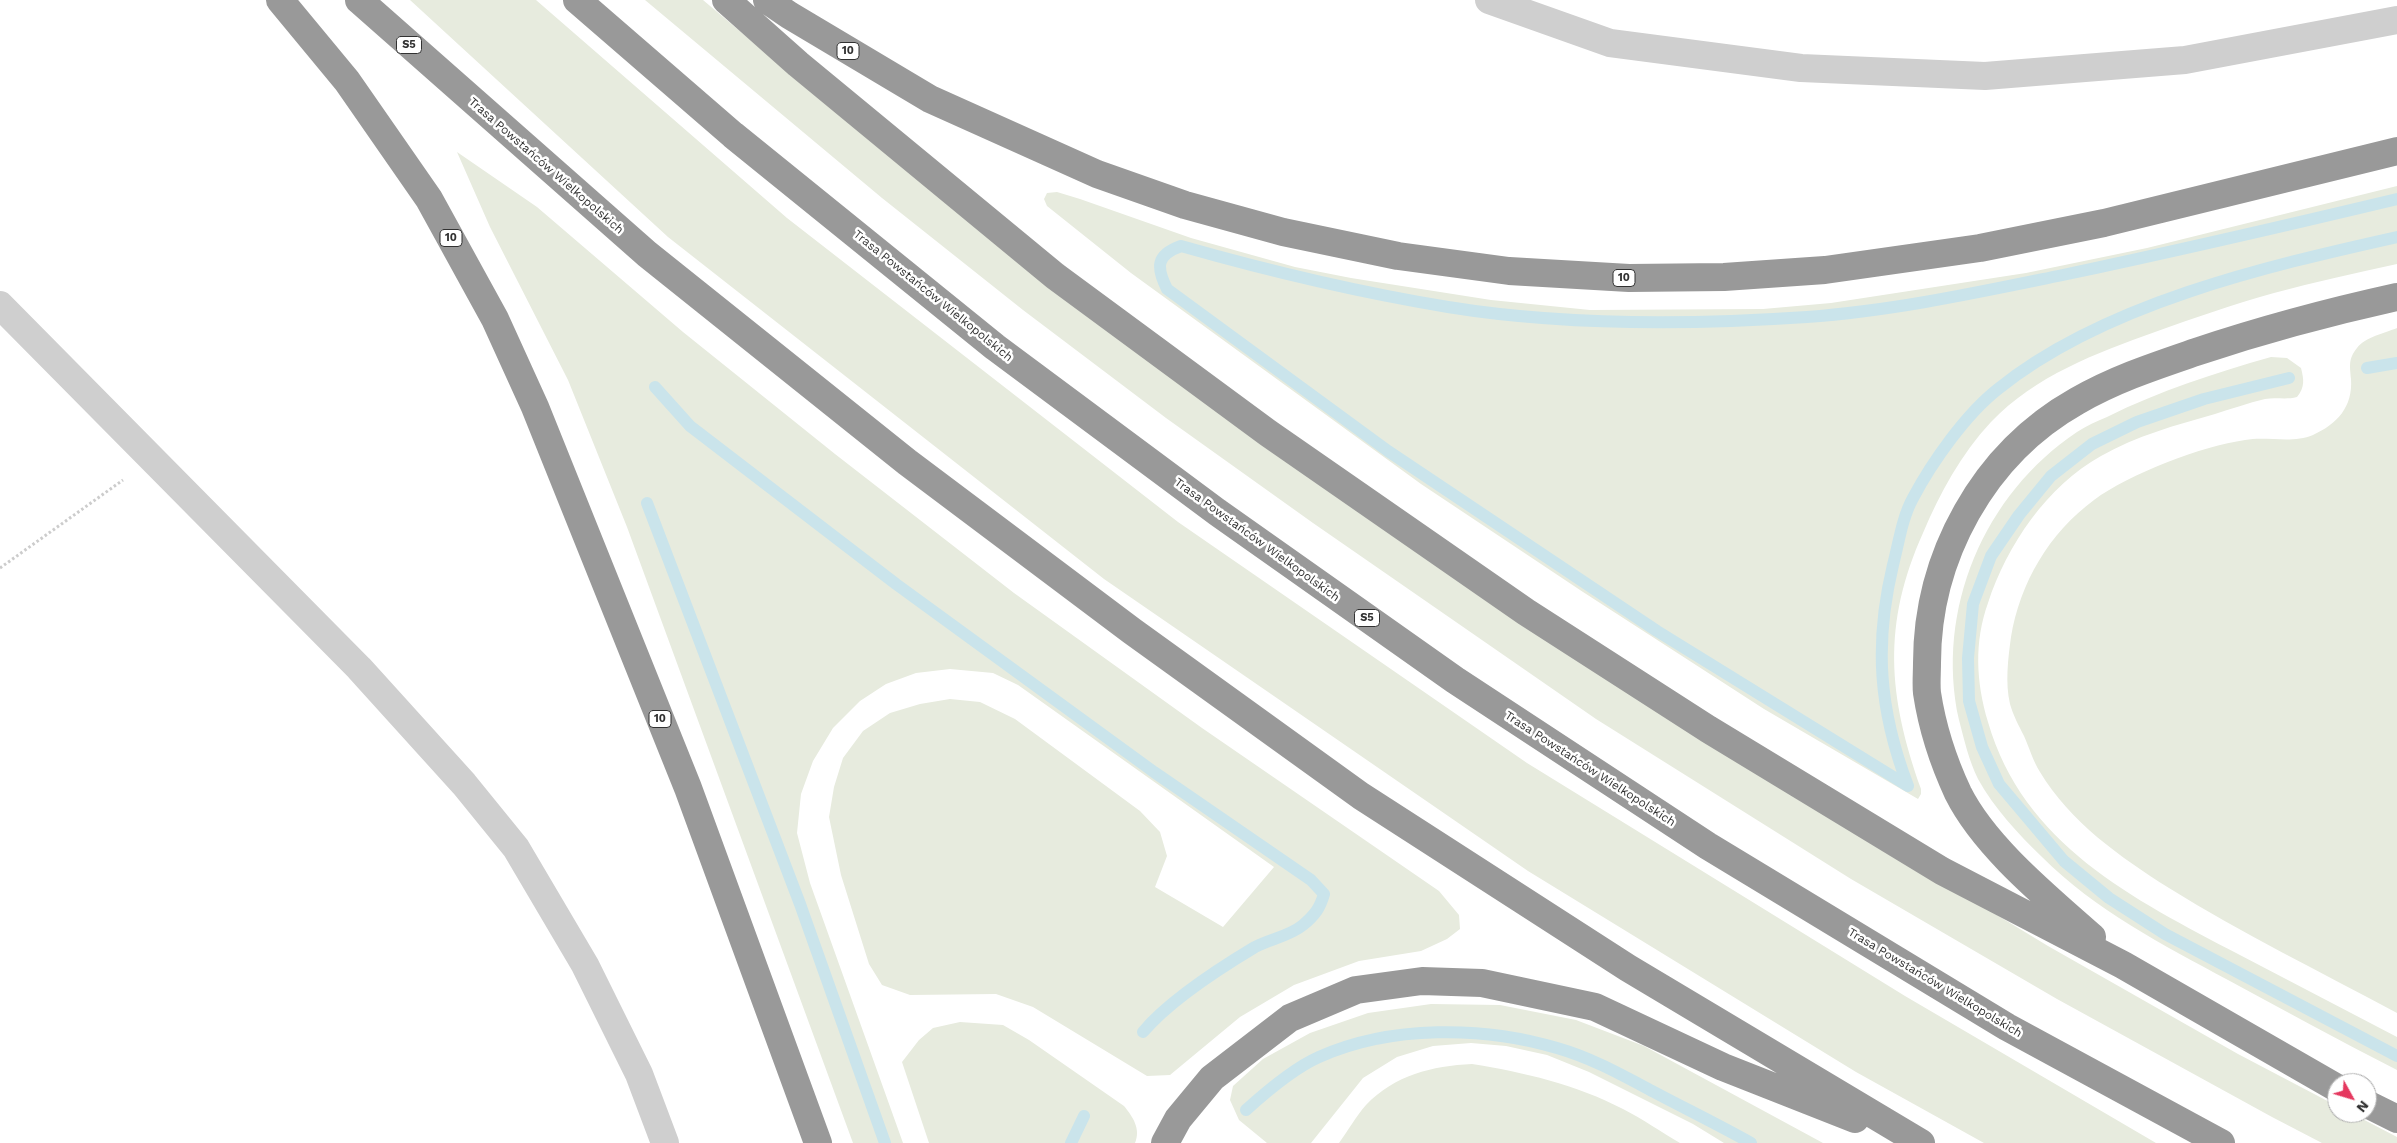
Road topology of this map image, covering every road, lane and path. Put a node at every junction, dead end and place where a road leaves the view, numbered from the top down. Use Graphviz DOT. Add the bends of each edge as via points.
graph roads {
  1 [pos="280,0"];
  2 [pos="359,0"];
  3 [pos="577,0"];
  4 [pos="726,0"];
  5 [pos="767,0"];
  6 [pos="1489,0"];
  7 [pos="2397,20"];
  8 [pos="2397,151"];
  9 [pos="2397,297"];
  10 [pos="0,305"];
  11 [pos="152,459"];
  12 [pos="0,568"];
  13 [pos="2123,965"];
  14 [pos="778,1035"];
  15 [pos="2327,1082"];
  16 [pos="2377,1109"];
  17 [pos="2397,1119"];
  18 [pos="666,1143"];
  19 [pos="798,1143"];
  20 [pos="818,1143"];
  21 [pos="1165,1143"];
  22 [pos="1916,1143"];
  23 [pos="1921,1143"];
  24 [pos="2221,1143"];
  1 -- 14 [label="highway, 10" via="347,81 429,199 495,319 535,407 688,788"];
  2 -- 23 [label="highway, Trasa Powstańców Wielkopolskich / S5" via="647,254 907,462 1132,631 1361,796 1628,968"];
  3 -- 24 [label="highway, Trasa Powstańców Wielkopolskich / S5" via="732,135 995,347 1216,512 1455,680 1708,846 1999,1022"];
  4 -- 13 [label="highway" via="798,64 1055,276 1268,433 1486,584 1708,729 1942,871"];
  5 -- 8 [label="highway, 10" via="930,99 1106,177 1186,205 1283,232 1398,256 1509,271 1629,278 1724,277 1825,270 1980,248 2104,223"];
  6 -- 7 [label="street" via="1610,43 1801,68 1985,76 2185,60"];
  9 -- 13 [label="highway" via="2322,313 2232,340 2133,373 2076,402 2021,441 1980,489 1951,542 1933,595 1927,645 1927,693 1940,747 1959,794 1988,837 2025,877"];
  10 -- 11 [label="street"];
  11 -- 12 [label="path"];
  11 -- 18 [label="street" via="360,668 464,784 516,848 585,965 639,1074"];
  13 -- 15 [label="highway"];
  14 -- 19 [label="highway"];
  14 -- 20 [label="highway, 10"];
  16 -- 17 [label="highway"];
  21 -- 22 [label="highway" via="1178,1119 1212,1078 1290,1018 1356,990 1422,981 1482,983 1594,1007 1723,1067"];
}
